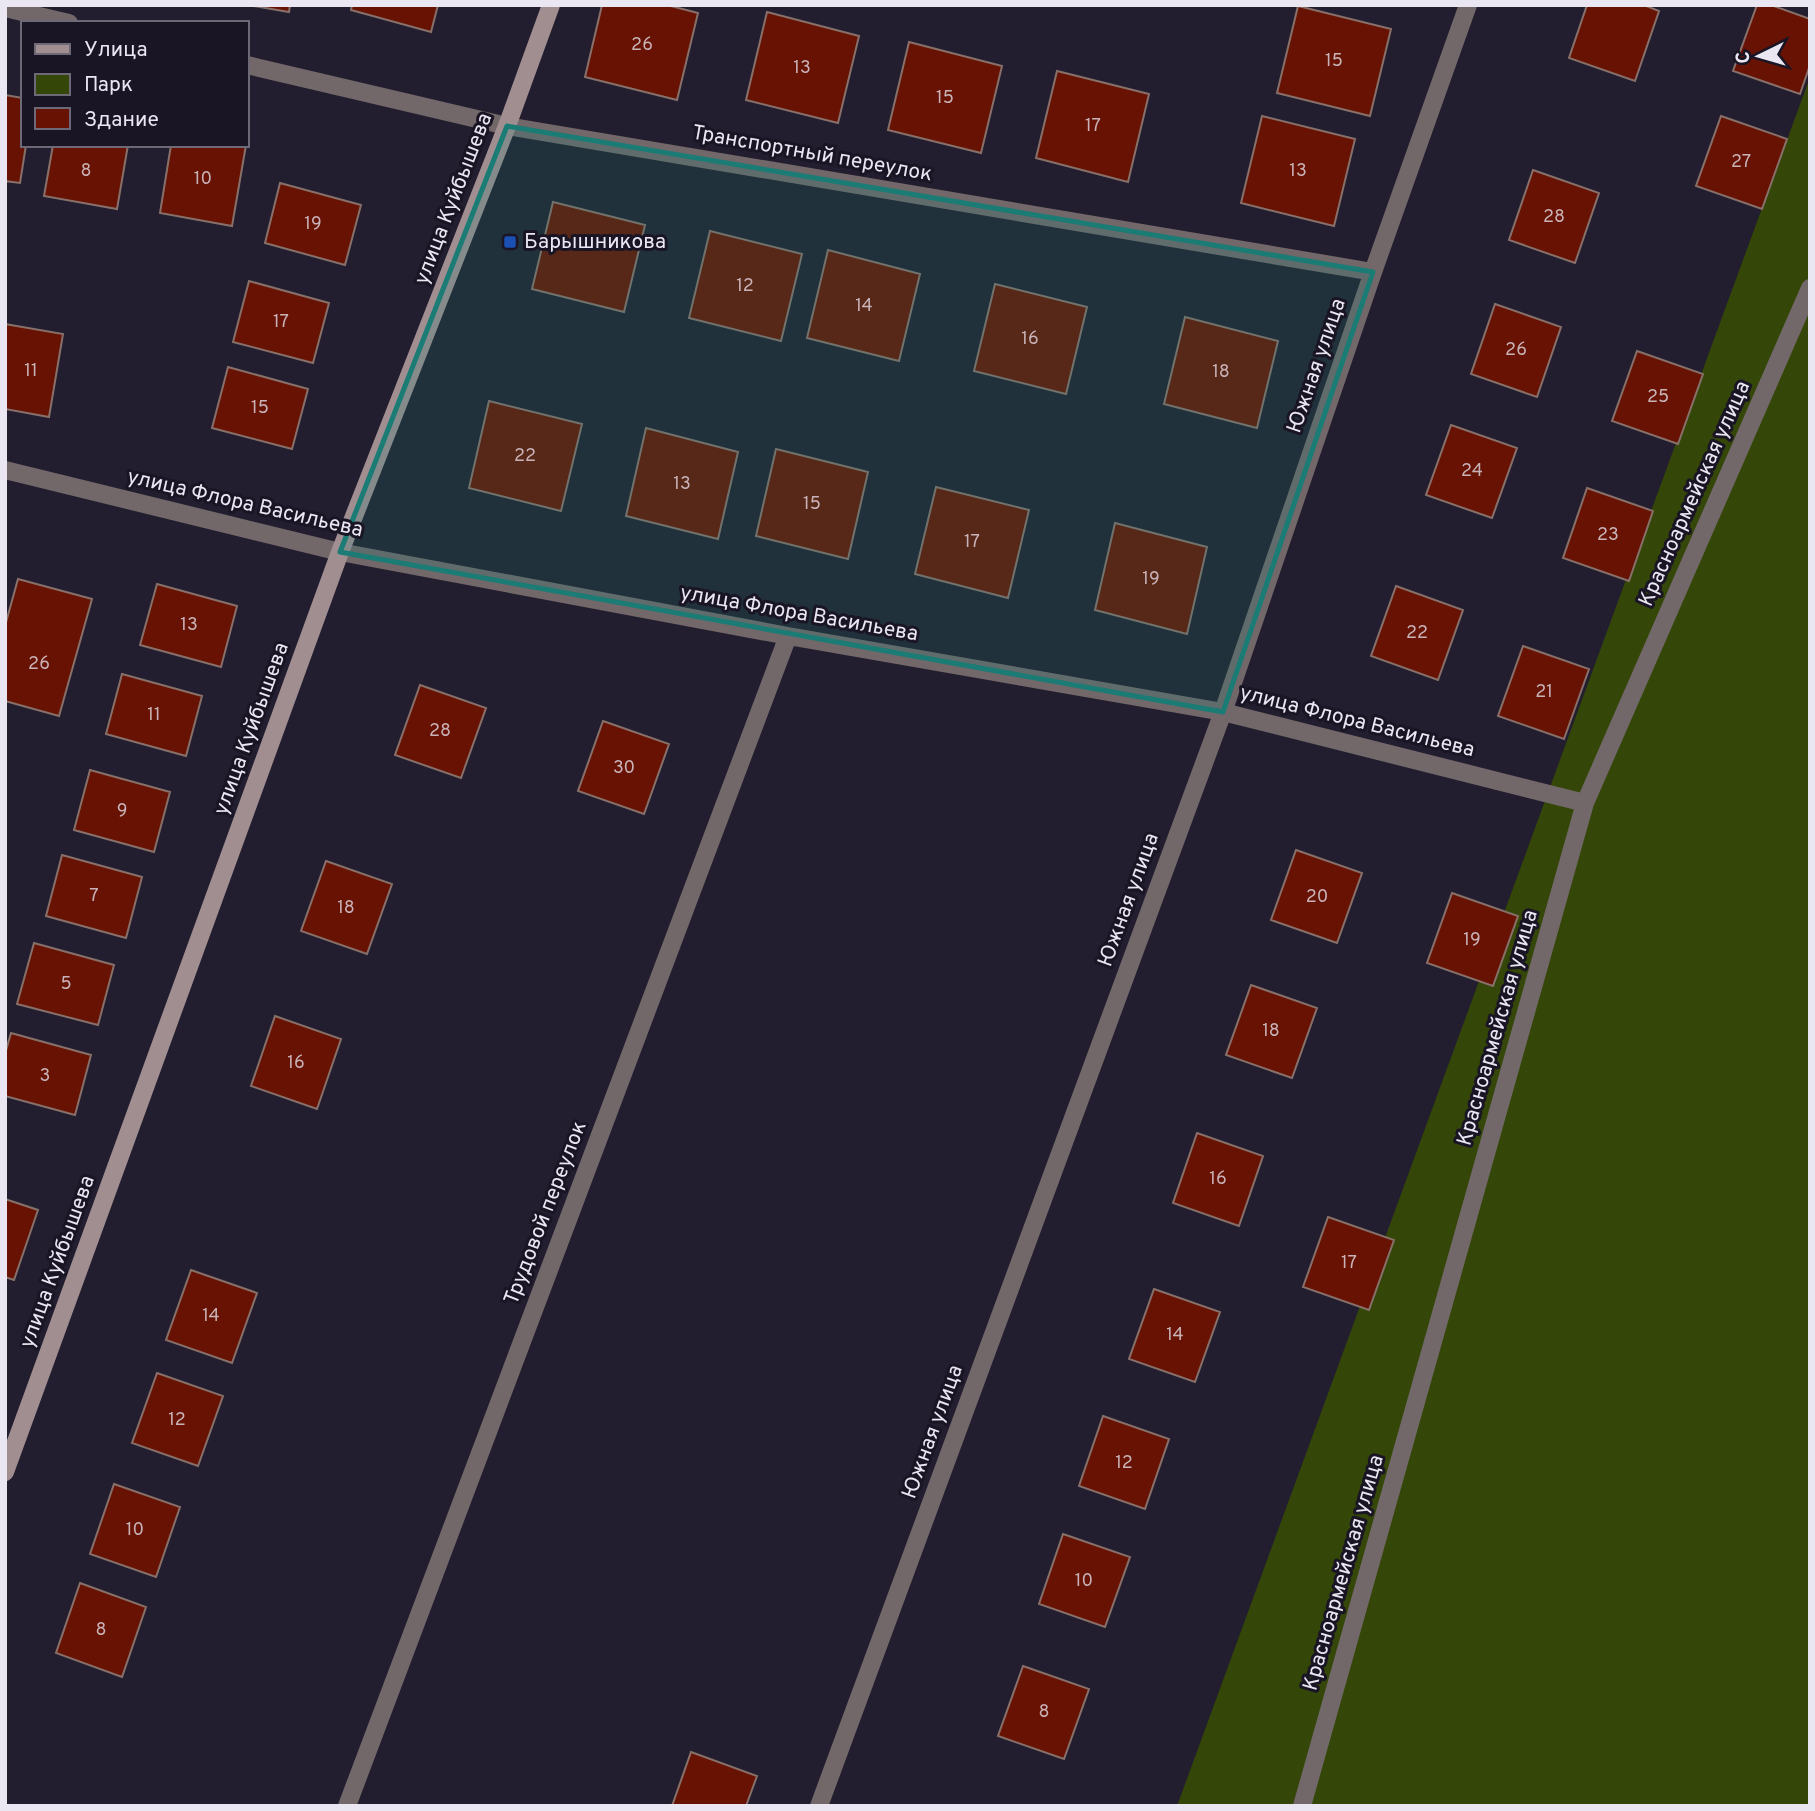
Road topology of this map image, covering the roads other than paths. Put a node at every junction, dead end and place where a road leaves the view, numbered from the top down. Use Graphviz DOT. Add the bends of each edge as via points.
graph roads {
  1 [pos="551,5"];
  2 [pos="1468,5"];
  3 [pos="5,8"];
  4 [pos="60,21"];
  5 [pos="248,65"];
  6 [pos="507,126"];
  7 [pos="1373,272"];
  8 [pos="1810,288"];
  9 [pos="5,470"];
  10 [pos="340,552"];
  11 [pos="788,636"];
  12 [pos="1223,712"];
  13 [pos="1585,803"];
  14 [pos="5,1472"];
  15 [pos="347,1806"];
  16 [pos="819,1806"];
  17 [pos="1301,1806"];
  1 -- 6 [label="street, улица Куйбышева"];
  2 -- 7 [label="street, Южная улица"];
  3 -- 4 [label="street"];
  5 -- 6 [label="street, Транспортный переулок"];
  6 -- 7 [label="street, Транспортный переулок"];
  6 -- 10 [label="street, улица Куйбышева"];
  7 -- 12 [label="street, Южная улица"];
  8 -- 13 [label="street, Красноармейская улица"];
  9 -- 10 [label="street, улица Флора Васильева"];
  10 -- 11 [label="street, улица Флора Васильева"];
  10 -- 14 [label="street, улица Куйбышева"];
  11 -- 12 [label="street, улица Флора Васильева"];
  11 -- 15 [label="street, Трудовой переулок"];
  12 -- 13 [label="street, улица Флора Васильева"];
  12 -- 16 [label="street, Южная улица"];
  13 -- 17 [label="street, Красноармейская улица"];
}
